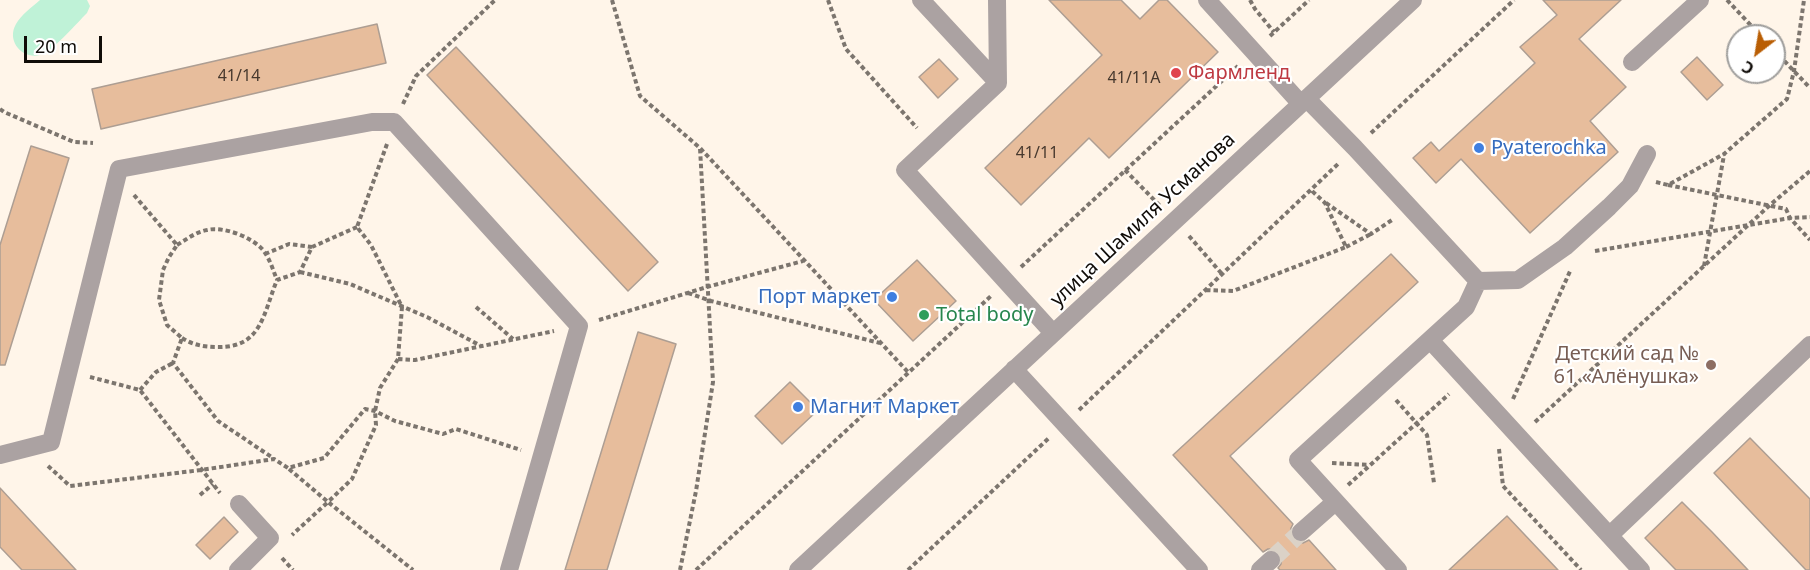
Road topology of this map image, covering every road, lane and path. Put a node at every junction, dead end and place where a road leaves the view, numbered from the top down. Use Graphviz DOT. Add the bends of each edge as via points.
graph roads {
  1 [pos="495,0"];
  2 [pos="612,0"];
  3 [pos="828,0"];
  4 [pos="921,0"];
  5 [pos="997,0"];
  6 [pos="1207,0"];
  7 [pos="1250,0"];
  8 [pos="1412,0"];
  9 [pos="1514,0"];
  10 [pos="1700,0"];
  11 [pos="1727,0"];
  12 [pos="1804,0"];
  13 [pos="1750,24"];
  14 [pos="1274,32"];
  15 [pos="1632,62"];
  16 [pos="1786,63"];
  17 [pos="1794,71"];
  18 [pos="998,83"];
  19 [pos="1810,88"];
  20 [pos="1304,101"];
  21 [pos="0,108"];
  22 [pos="394,122"];
  23 [pos="93,143"];
  24 [pos="932,144"];
  25 [pos="700,148"];
  26 [pos="1355,148"];
  27 [pos="1647,154"];
  28 [pos="1724,154"];
  29 [pos="118,169"];
  30 [pos="1810,171"];
  31 [pos="1634,177"];
  32 [pos="1668,185"];
  33 [pos="1311,190"];
  34 [pos="1716,194"];
  35 [pos="1325,203"];
  36 [pos="1770,205"];
  37 [pos="1410,207"];
  38 [pos="1810,217"];
  39 [pos="1790,218"];
  40 [pos="1748,225"];
  41 [pos="357,227"];
  42 [pos="1709,232"];
  43 [pos="1371,234"];
  44 [pos="1810,240"];
  45 [pos="177,245"];
  46 [pos="312,247"];
  47 [pos="1347,247"];
  48 [pos="1572,251"];
  49 [pos="265,254"];
  50 [pos="803,261"];
  51 [pos="1704,266"];
  52 [pos="300,272"];
  53 [pos="277,280"];
  54 [pos="1478,281"];
  55 [pos="706,287"];
  56 [pos="1205,290"];
  57 [pos="687,293"];
  58 [pos="708,300"];
  59 [pos="402,307"];
  60 [pos="476,307"];
  61 [pos="579,326"];
  62 [pos="1053,333"];
  63 [pos="182,338"];
  64 [pos="514,340"];
  65 [pos="1430,340"];
  66 [pos="880,343"];
  67 [pos="1810,345"];
  68 [pos="482,347"];
  69 [pos="398,359"];
  70 [pos="173,363"];
  71 [pos="1014,369"];
  72 [pos="69,372"];
  73 [pos="908,372"];
  74 [pos="1465,379"];
  75 [pos="1382,384"];
  76 [pos="140,390"];
  77 [pos="375,411"];
  78 [pos="1503,421"];
  79 [pos="1417,423"];
  80 [pos="1064,424"];
  81 [pos="1519,437"];
  82 [pos="1499,447"];
  83 [pos="27,448"];
  84 [pos="0,455"];
  85 [pos="542,456"];
  86 [pos="274,459"];
  87 [pos="288,468"];
  88 [pos="201,470"];
  89 [pos="1434,483"];
  90 [pos="213,484"];
  91 [pos="200,495"];
  92 [pos="1334,500"];
  93 [pos="328,502"];
  94 [pos="238,504"];
  95 [pos="1301,532"];
  96 [pos="1610,536"];
  97 [pos="271,546"];
  98 [pos="238,570"];
  99 [pos="293,570"];
  100 [pos="413,570"];
  101 [pos="509,570"];
  102 [pos="680,570"];
  103 [pos="798,570"];
  104 [pos="908,570"];
  105 [pos="1198,570"];
  106 [pos="1398,570"];
  107 [pos="1581,570"];
  108 [pos="1641,570"];
  1 -- 22 [label="path" via="417,76"];
  2 -- 25 [label="path" via="640,96"];
  3 -- 24 [label="path" via="846,49"];
  4 -- 18 [label="street"];
  5 -- 18 [label="street"];
  6 -- 20 [label="street"];
  7 -- 14 [label="path"];
  8 -- 20 [label="street, улица Шамиля Усманова"];
  9 -- 26 [label="path"];
  10 -- 15 [label="street"];
  11 -- 13 [label="path"];
  12 -- 17 [label="path"];
  16 -- 17 [label="path"];
  17 -- 19 [label="path"];
  17 -- 28 [label="path" via="1788,99"];
  18 -- 24 [label="street"];
  20 -- 26 [label="street"];
  20 -- 62 [label="street, улица Шамиля Усманова"];
  21 -- 23 [label="path" via="74,142"];
  22 -- 29 [label="street" via="372,122"];
  22 -- 41 [label="path"];
  22 -- 61 [label="street"];
  24 -- 62 [label="street" via="905,170"];
  25 -- 50 [label="path"];
  25 -- 55 [label="path"];
  26 -- 33 [label="path"];
  26 -- 37 [label="street"];
  27 -- 31 [label="street"];
  28 -- 32 [label="path"];
  28 -- 34 [label="path"];
  29 -- 45 [label="path" via="136,198"];
  29 -- 72 [label="street"];
  30 -- 36 [label="path"];
  31 -- 32 [label="path"];
  31 -- 48 [label="street"];
  32 -- 34 [label="path"];
  33 -- 35 [label="path"];
  33 -- 56 [label="path"];
  34 -- 36 [label="path"];
  34 -- 42 [label="path"];
  35 -- 43 [label="path"];
  35 -- 47 [label="path"];
  36 -- 39 [label="path" via="1786,209"];
  36 -- 40 [label="path"];
  37 -- 43 [label="path"];
  37 -- 54 [label="street"];
  38 -- 39 [label="path"];
  39 -- 40 [label="path"];
  39 -- 44 [label="path"];
  40 -- 42 [label="path"];
  40 -- 51 [label="path"];
  41 -- 46 [label="path"];
  41 -- 59 [label="path" via="371,245"];
  42 -- 48 [label="path"];
  42 -- 51 [label="path"];
  43 -- 47 [label="path"];
  45 -- 49 [label="path" via="195,234 224,230 261,247"];
  45 -- 63 [label="path" via="163,270 159,300 168,325"];
  46 -- 49 [label="path" via="289,244"];
  46 -- 52 [label="path"];
  47 -- 56 [label="path" via="1233,291"];
  48 -- 54 [label="street" via="1518,280"];
  48 -- 78 [label="path"];
  49 -- 53 [label="path"];
  50 -- 55 [label="path"];
  50 -- 66 [label="path"];
  51 -- 81 [label="path"];
  52 -- 53 [label="path"];
  52 -- 59 [label="path" via="350,284"];
  53 -- 63 [label="path" via="252,337 221,347 190,344"];
  54 -- 65 [label="street" via="1466,307"];
  55 -- 57 [label="path"];
  55 -- 58 [label="path"];
  56 -- 80 [label="path"];
  57 -- 58 [label="path"];
  57 -- 61 [label="path"];
  58 -- 66 [label="path"];
  58 -- 102 [label="path" via="713,382"];
  59 -- 68 [label="path"];
  59 -- 69 [label="path"];
  60 -- 64 [label="path"];
  61 -- 64 [label="path"];
  61 -- 85 [label="street"];
  62 -- 71 [label="street, улица Шамиля Усманова"];
  63 -- 70 [label="path"];
  64 -- 68 [label="path"];
  65 -- 74 [label="street"];
  65 -- 75 [label="street"];
  66 -- 73 [label="path"];
  67 -- 96 [label="street"];
  68 -- 69 [label="path" via="415,360"];
  69 -- 77 [label="path" via="380,388"];
  70 -- 76 [label="path" via="156,372"];
  70 -- 86 [label="path" via="218,421"];
  71 -- 80 [label="street"];
  71 -- 103 [label="street, улица Шамиля Усманова"];
  72 -- 76 [label="path"];
  72 -- 83 [label="street" via="51,442"];
  74 -- 78 [label="street"];
  74 -- 79 [label="path"];
  75 -- 79 [label="path"];
  75 -- 92 [label="street" via="1298,460"];
  76 -- 88 [label="path"];
  77 -- 85 [label="path" via="405,424 443,434 456,429"];
  77 -- 87 [label="path" via="365,409 324,458"];
  77 -- 93 [label="path" via="376,425 352,479"];
  78 -- 81 [label="street"];
  79 -- 89 [label="path" via="1427,435"];
  79 -- 92 [label="path"];
  80 -- 104 [label="path"];
  80 -- 105 [label="street"];
  81 -- 96 [label="street"];
  82 -- 107 [label="path" via="1503,486"];
  83 -- 84 [label="street"];
  83 -- 88 [label="path" via="70,486"];
  85 -- 101 [label="street"];
  86 -- 87 [label="path"];
  86 -- 88 [label="path"];
  87 -- 93 [label="path"];
  88 -- 90 [label="path"];
  90 -- 91 [label="path"];
  90 -- 94 [label="path" via="230,506"];
  92 -- 95 [label="street"];
  92 -- 106 [label="street"];
  93 -- 97 [label="path"];
  93 -- 100 [label="path"];
  94 -- 97 [label="street" via="270,538"];
  96 -- 108 [label="street"];
  97 -- 98 [label="street"];
  97 -- 99 [label="path"];
}
